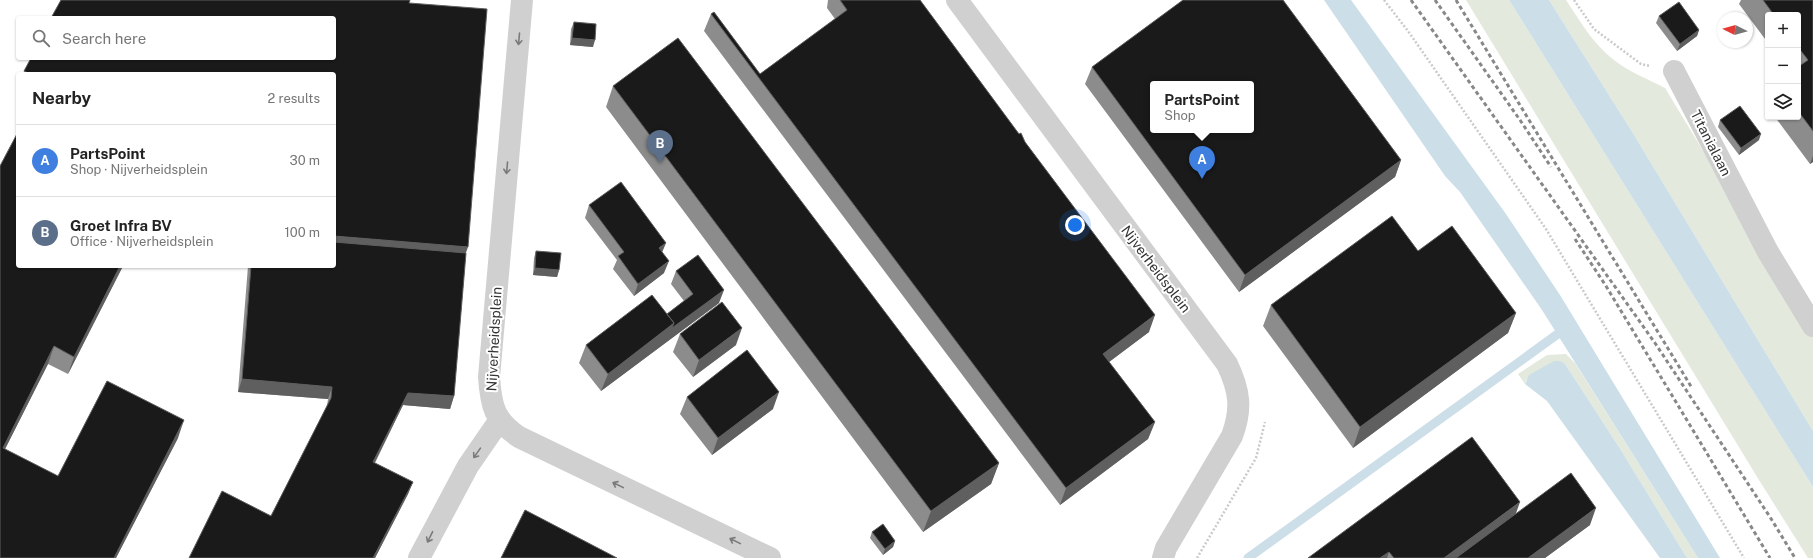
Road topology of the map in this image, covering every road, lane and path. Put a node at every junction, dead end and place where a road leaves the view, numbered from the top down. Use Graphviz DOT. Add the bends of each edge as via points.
graph roads {
  1 [pos="522,0"];
  2 [pos="957,0"];
  3 [pos="1384,0"];
  4 [pos="1574,0"];
  5 [pos="1674,71"];
  6 [pos="1813,326"];
  7 [pos="499,421"];
  8 [pos="420,558"];
  9 [pos="770,558"];
  10 [pos="1163,558"];
  11 [pos="1744,558"];
  1 -- 7 [label="street, Nijverheidsplein, one-way" via="489,377 490,398"];
  2 -- 10 [label="street, Nijverheidsplein" via="1227,364 1233,377 1240,406 1237,422 1224,451 1166,548"];
  3 -- 11 [label="path" via="1546,230"];
  4 -- 5 [label="path" via="1594,29 1641,64"];
  5 -- 6 [label="street, Titanialaan" via="1768,252"];
  7 -- 8 [label="street, one-way" via="468,466"];
  9 -- 7 [label="street, Nijverheidsplein, one-way" via="519,437"];
}
